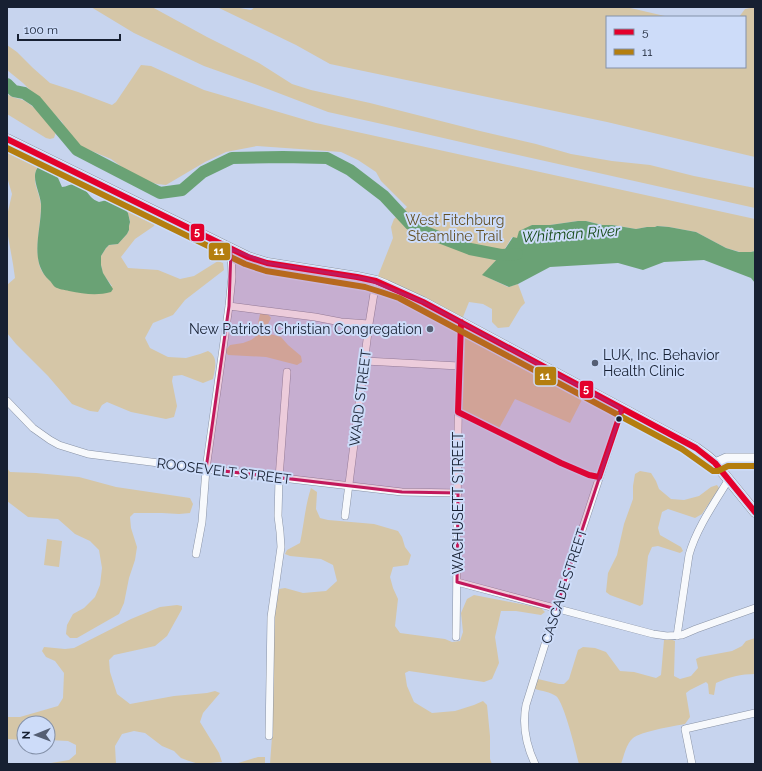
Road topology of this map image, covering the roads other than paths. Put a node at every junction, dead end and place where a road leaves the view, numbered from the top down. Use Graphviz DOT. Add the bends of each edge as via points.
graph roads {
  1 [pos="7,139"];
  2 [pos="231,249"];
  3 [pos="376,281"];
  4 [pos="229,306"];
  5 [pos="461,322"];
  6 [pos="369,324"];
  7 [pos="365,361"];
  8 [pos="459,366"];
  9 [pos="286,372"];
  10 [pos="7,402"];
  11 [pos="622,409"];
  12 [pos="458,412"];
  13 [pos="755,458"];
  14 [pos="715,462"];
  15 [pos="206,469"];
  16 [pos="599,477"];
  17 [pos="279,478"];
  18 [pos="729,479"];
  19 [pos="348,486"];
  20 [pos="458,493"];
  21 [pos="755,512"];
  22 [pos="345,516"];
  23 [pos="196,554"];
  24 [pos="457,582"];
  25 [pos="556,608"];
  26 [pos="755,608"];
  27 [pos="677,636"];
  28 [pos="456,637"];
  29 [pos="755,713"];
  30 [pos="269,736"];
  31 [pos="535,764"];
  32 [pos="692,764"];
  1 -- 2 [label="highway"];
  2 -- 3 [label="highway" via="267,263"];
  2 -- 4 [label="street"];
  3 -- 5 [label="highway" via="402,291"];
  3 -- 6 [label="street, WARD STREET"];
  4 -- 6 [label="street"];
  4 -- 15 [label="street"];
  5 -- 8 [label="street, WACHUSETT STREET"];
  5 -- 11 [label="highway"];
  6 -- 7 [label="street, WARD STREET"];
  7 -- 8 [label="street"];
  7 -- 19 [label="street, WARD STREET"];
  8 -- 12 [label="street, WACHUSETT STREET"];
  9 -- 17 [label="street"];
  10 -- 15 [label="street, ROOSEVELT STREET" via="33,428 59,445 88,454"];
  11 -- 14 [label="highway" via="686,442"];
  11 -- 16 [label="street, CASCADE STREET"];
  12 -- 16 [label="street" via="561,463"];
  12 -- 20 [label="street, WACHUSETT STREET"];
  13 -- 14 [label="main road" via="726,458"];
  14 -- 18 [label="highway"];
  15 -- 17 [label="street, ROOSEVELT STREET"];
  15 -- 23 [label="street" via="202,522"];
  16 -- 25 [label="street, CASCADE STREET"];
  17 -- 19 [label="street, ROOSEVELT STREET"];
  17 -- 30 [label="street" via="278,514 281,540 271,617"];
  18 -- 21 [label="highway"];
  18 -- 27 [label="street" via="699,530 688,555"];
  19 -- 20 [label="street, ROOSEVELT STREET" via="402,492"];
  19 -- 22 [label="street, WARD STREET"];
  20 -- 24 [label="street, WACHUSETT STREET"];
  24 -- 25 [label="street"];
  24 -- 28 [label="street, WACHUSETT STREET"];
  25 -- 27 [label="street" via="653,634"];
  25 -- 31 [label="street, CASCADE STREET" via="525,710 525,737"];
  26 -- 27 [label="street"];
  29 -- 32 [label="street" via="685,729"];
}
